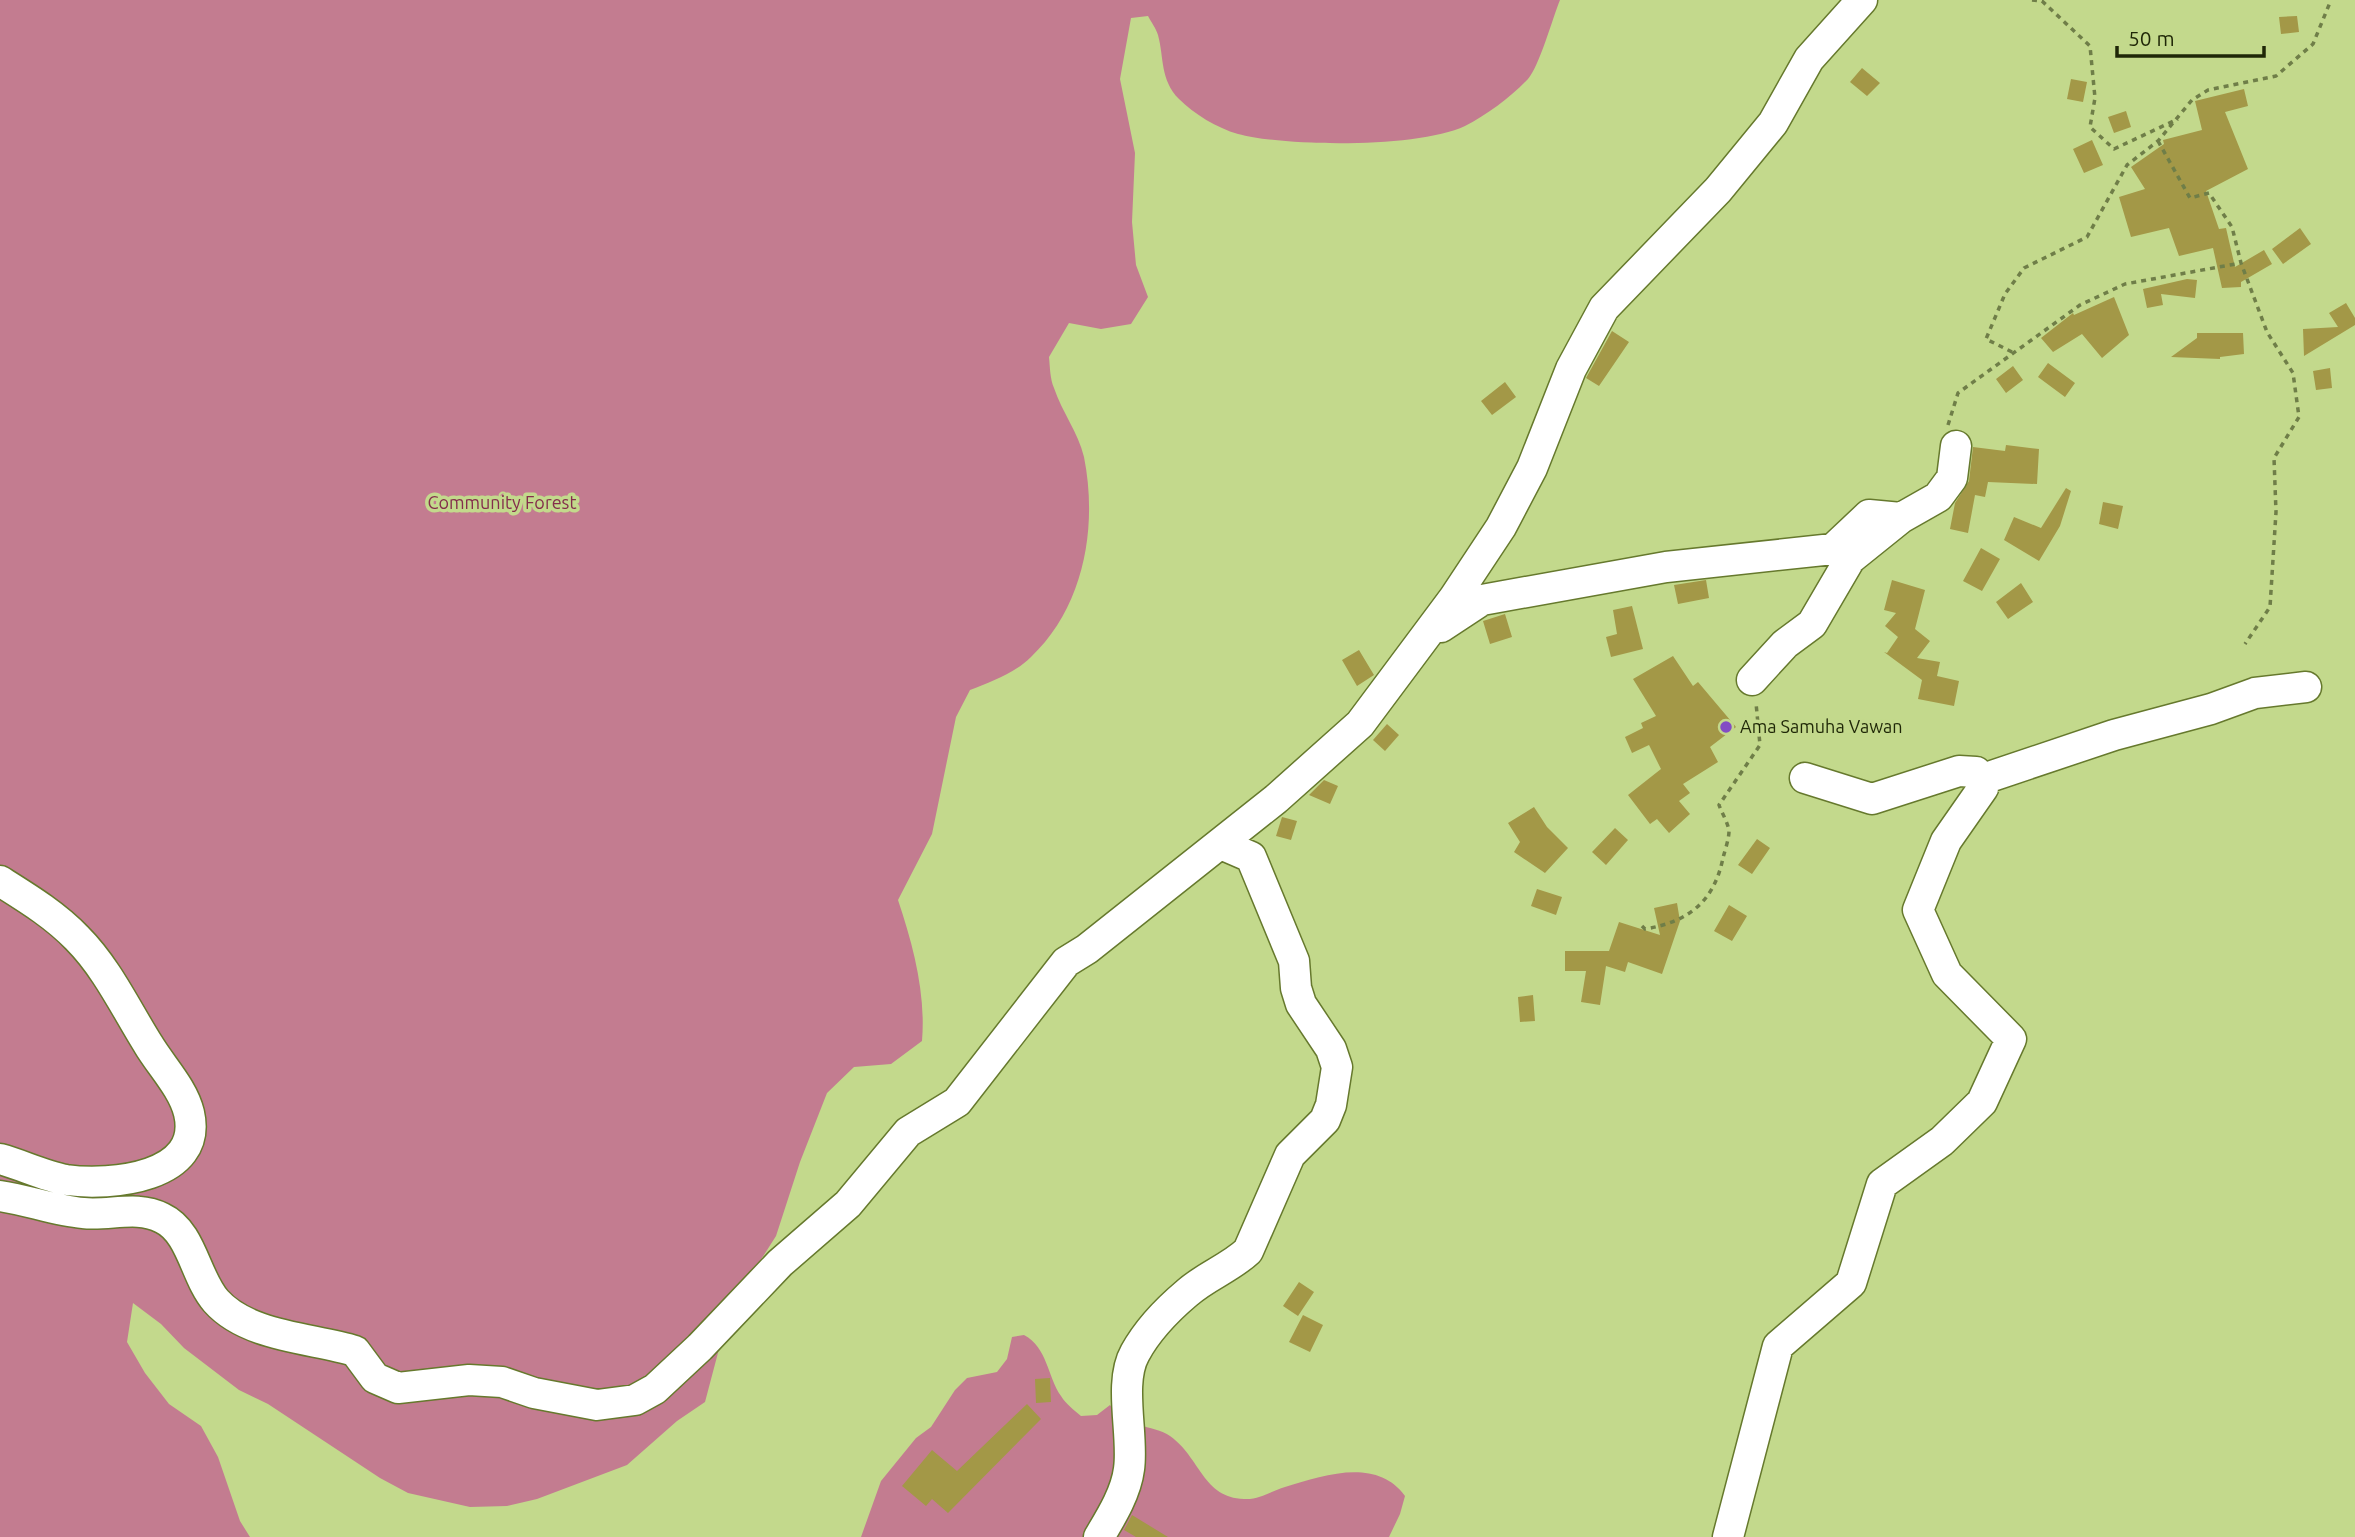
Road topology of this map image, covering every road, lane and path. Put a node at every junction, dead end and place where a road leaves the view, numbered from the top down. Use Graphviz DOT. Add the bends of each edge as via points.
graph roads {
  1 [pos="2032,0"];
  2 [pos="2331,0"];
  3 [pos="1858,1"];
  4 [pos="2180,118"];
  5 [pos="2158,141"];
  6 [pos="2241,263"];
  7 [pos="2012,352"];
  8 [pos="1956,446"];
  9 [pos="1901,518"];
  10 [pos="1423,639"];
  11 [pos="2245,644"];
  12 [pos="1752,680"];
  13 [pos="2306,687"];
  14 [pos="1805,778"];
  15 [pos="1980,780"];
  16 [pos="1221,844"];
  17 [pos="0,881"];
  18 [pos="1642,926"];
  19 [pos="0,1159"];
  20 [pos="0,1196"];
  21 [pos="1099,1537"];
  22 [pos="1728,1537"];
  1 -- 4 [label="path" via="2042,1 2090,46 2095,98 2090,127 2114,149"];
  2 -- 4 [label="path" via="2313,44 2276,76 2208,90 2192,100"];
  3 -- 10 [label="street" via="1809,59 1773,122 1718,190 1604,308 1571,369 1532,468 1501,527"];
  4 -- 5 [label="path"];
  5 -- 6 [label="path" via="2190,198 2209,194 2232,227"];
  5 -- 7 [label="path" via="2127,165 2087,237 2024,268 2005,294 1986,339"];
  6 -- 7 [label="path" via="2125,284 2080,305"];
  6 -- 11 [label="path" via="2267,332 2293,373 2299,417 2274,458 2270,607"];
  7 -- 8 [label="path" via="1958,393 1948,424"];
  8 -- 9 [label="street" via="1952,478 1937,497"];
  9 -- 10 [label="street" via="1869,515 1833,549 1667,567 1482,600"];
  9 -- 12 [label="street" via="1850,559 1812,624 1785,644"];
  10 -- 16 [label="street" via="1360,724"];
  12 -- 18 [label="path" via="1760,744 1719,805 1729,831 1712,890 1697,911 1683,919 1646,929"];
  13 -- 15 [label="street" via="2255,692"];
  14 -- 15 [label="street" via="1872,799 1959,771 1976,772"];
  15 -- 22 [label="street" via="1983,788 1946,841 1918,910 1947,974 2011,1039 1982,1102 1942,1141 1882,1184 1851,1283 1778,1346"];
  16 -- 20 [label="street" via="1066,962 957,1102 908,1132 848,1204 780,1263 671,1374 635,1400 597,1405 502,1382 469,1380 398,1388 375,1378 355,1351 239,1318 217,1302 180,1233 160,1216 136,1211 83,1213"];
  16 -- 21 [label="street" via="1251,857 1294,961 1301,1004 1331,1049 1337,1082 1325,1120 1290,1155 1248,1251 1187,1292 1133,1355 1128,1376 1130,1468"];
  17 -- 19 [label="street" via="78,938 166,1069 188,1109 191,1125 186,1150 177,1160 138,1176 65,1180"];
}
